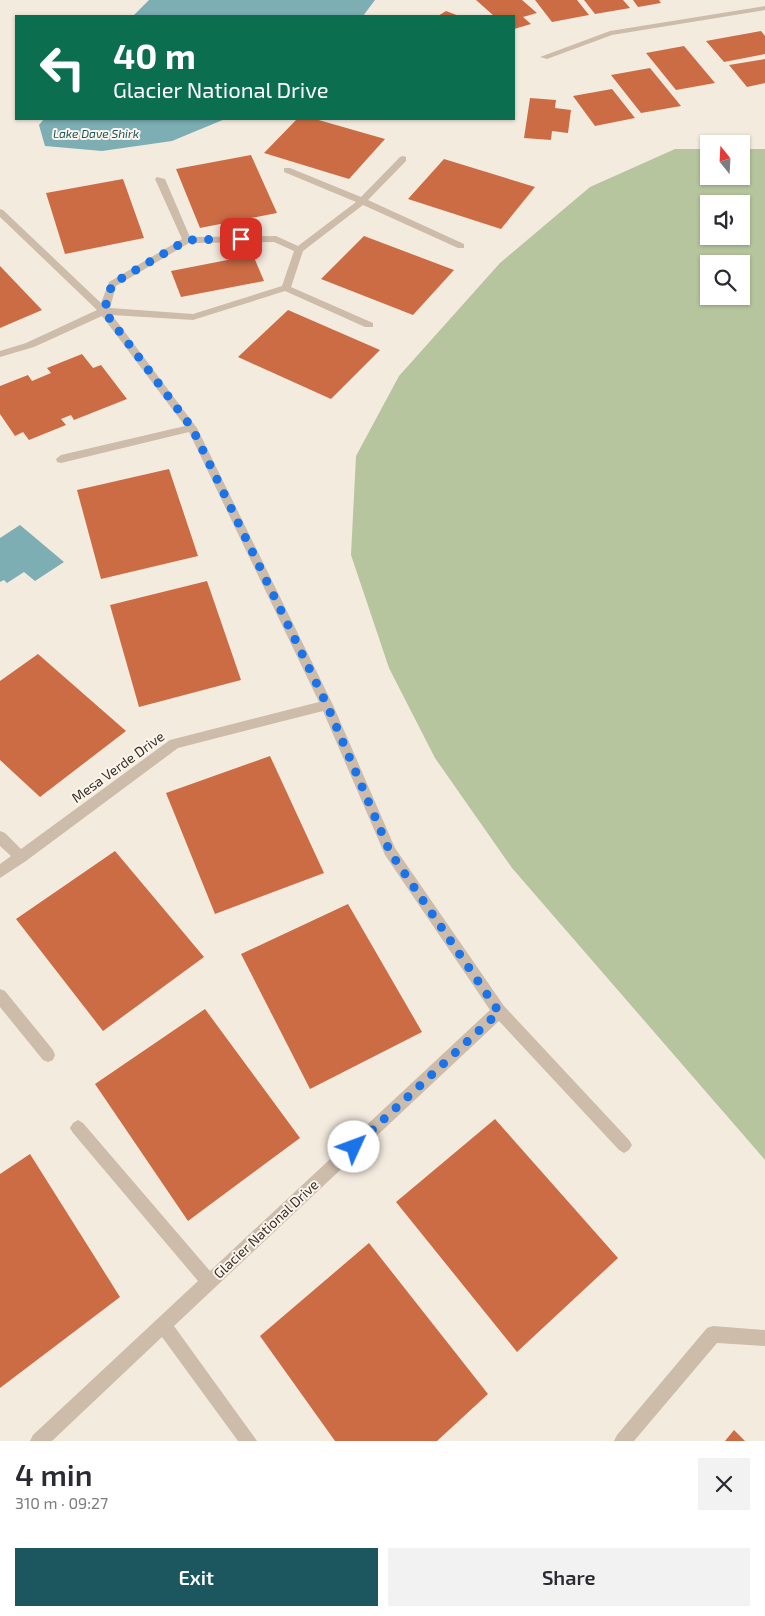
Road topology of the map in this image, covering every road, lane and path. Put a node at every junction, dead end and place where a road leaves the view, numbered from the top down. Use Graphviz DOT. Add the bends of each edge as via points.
graph roads {
  1 [pos="765,8"];
  2 [pos="544,57"];
  3 [pos="403,159"];
  4 [pos="286,170"];
  5 [pos="160,179"];
  6 [pos="362,201"];
  7 [pos="0,212"];
  8 [pos="187,240"];
  9 [pos="460,246"];
  10 [pos="299,250"];
  11 [pos="286,288"];
  12 [pos="104,311"];
  13 [pos="369,325"];
  14 [pos="0,354"];
  15 [pos="192,428"];
  16 [pos="61,459"];
  17 [pos="327,705"];
  18 [pos="0,837"];
  19 [pos="20,857"];
  20 [pos="0,872"];
  21 [pos="0,996"];
  22 [pos="499,1012"];
  23 [pos="48,1055"];
  24 [pos="78,1128"];
  25 [pos="624,1145"];
  26 [pos="209,1282"];
  27 [pos="163,1325"];
  28 [pos="765,1338"];
  29 [pos="39,1441"];
  30 [pos="248,1441"];
  31 [pos="623,1441"];
  1 -- 2 [label="street" via="610,33"];
  3 -- 6 [label="street"];
  4 -- 6 [label="street"];
  5 -- 8 [label="street"];
  6 -- 9 [label="street"];
  6 -- 10 [label="street"];
  7 -- 12 [label="street"];
  8 -- 10 [label="street" via="276,239"];
  8 -- 12 [label="street" via="112,284"];
  10 -- 11 [label="street"];
  11 -- 12 [label="street" via="193,317"];
  11 -- 13 [label="street"];
  12 -- 14 [label="street" via="30,345"];
  12 -- 15 [label="street"];
  15 -- 16 [label="street"];
  15 -- 17 [label="street"];
  17 -- 19 [label="street, Mesa Verde Drive" via="174,744"];
  17 -- 22 [label="street" via="390,852"];
  18 -- 19 [label="street"];
  19 -- 20 [label="street, Mesa Verde Drive"];
  21 -- 23 [label="street"];
  22 -- 25 [label="street"];
  22 -- 26 [label="street, Glacier National Drive"];
  24 -- 26 [label="street"];
  26 -- 27 [label="street, Glacier National Drive"];
  27 -- 29 [label="street, Glacier National Drive"];
  27 -- 30 [label="street"];
  28 -- 31 [label="street" via="713,1334"];
}
